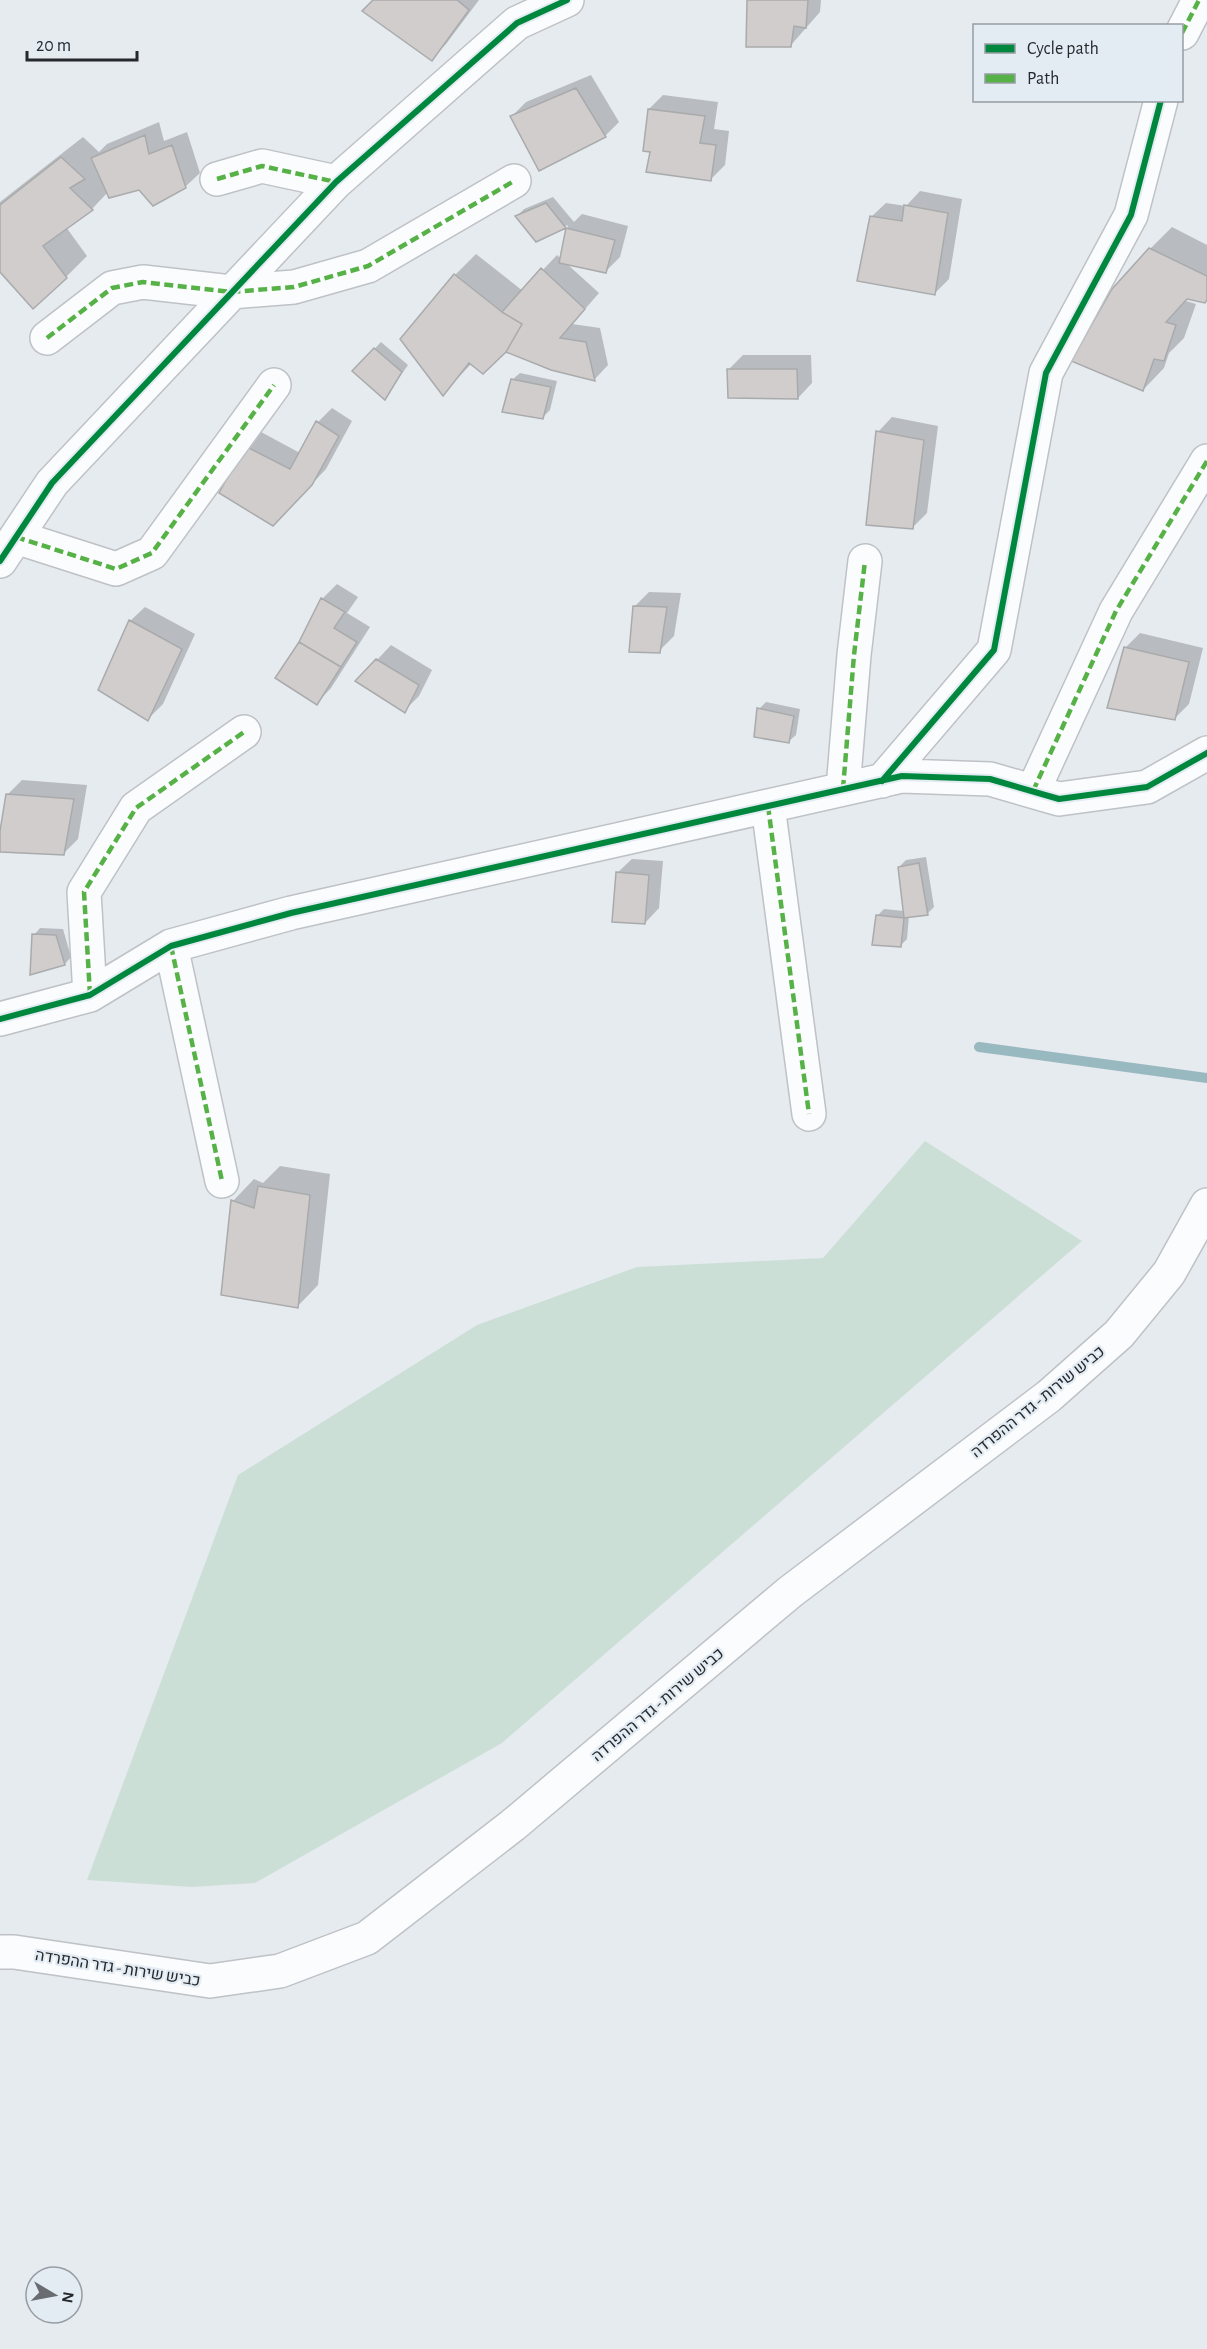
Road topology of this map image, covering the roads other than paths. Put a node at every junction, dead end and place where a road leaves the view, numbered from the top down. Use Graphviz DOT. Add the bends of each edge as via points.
graph roads {
  1 [pos="567,0"];
  2 [pos="1199,0"];
  3 [pos="1183,31"];
  4 [pos="1160,102"];
  5 [pos="217,178"];
  6 [pos="336,182"];
  7 [pos="514,182"];
  8 [pos="231,292"];
  9 [pos="47,338"];
  10 [pos="274,385"];
  11 [pos="1207,461"];
  12 [pos="8,549"];
  13 [pos="865,561"];
  14 [pos="244,732"];
  15 [pos="1207,753"];
  16 [pos="882,781"];
  17 [pos="843,789"];
  18 [pos="1033,791"];
  19 [pos="768,806"];
  20 [pos="171,946"];
  21 [pos="90,995"];
  22 [pos="0,1019"];
  23 [pos="809,1114"];
  24 [pos="222,1181"];
  25 [pos="1207,1205"];
  26 [pos="0,1952"];
  1 -- 6 [label="street" via="518,23"];
  2 -- 3 [label="street"];
  4 -- 16 [label="street" via="1131,215 1046,373 994,651"];
  5 -- 6 [label="street" via="262,166"];
  6 -- 8 [label="street"];
  7 -- 8 [label="street" via="368,266 294,287"];
  8 -- 9 [label="street" via="143,282 112,288"];
  8 -- 12 [label="street" via="52,483"];
  10 -- 12 [label="street" via="152,553 116,569"];
  11 -- 18 [label="street" via="1116,611"];
  13 -- 17 [label="street"];
  14 -- 21 [label="street" via="136,808 84,892"];
  15 -- 18 [label="street" via="1147,787 1059,799"];
  16 -- 17 [label="street"];
  16 -- 18 [label="street" via="902,776 990,778"];
  17 -- 19 [label="street"];
  19 -- 20 [label="street" via="291,913"];
  19 -- 23 [label="street"];
  20 -- 21 [label="street"];
  20 -- 24 [label="street"];
  21 -- 22 [label="street"];
  25 -- 26 [label="street, כביש שירות - גדר ההפרדה" via="1169,1273 1126,1326 1049,1396 790,1592 513,1825 367,1938 280,1971 210,1981"];
}
